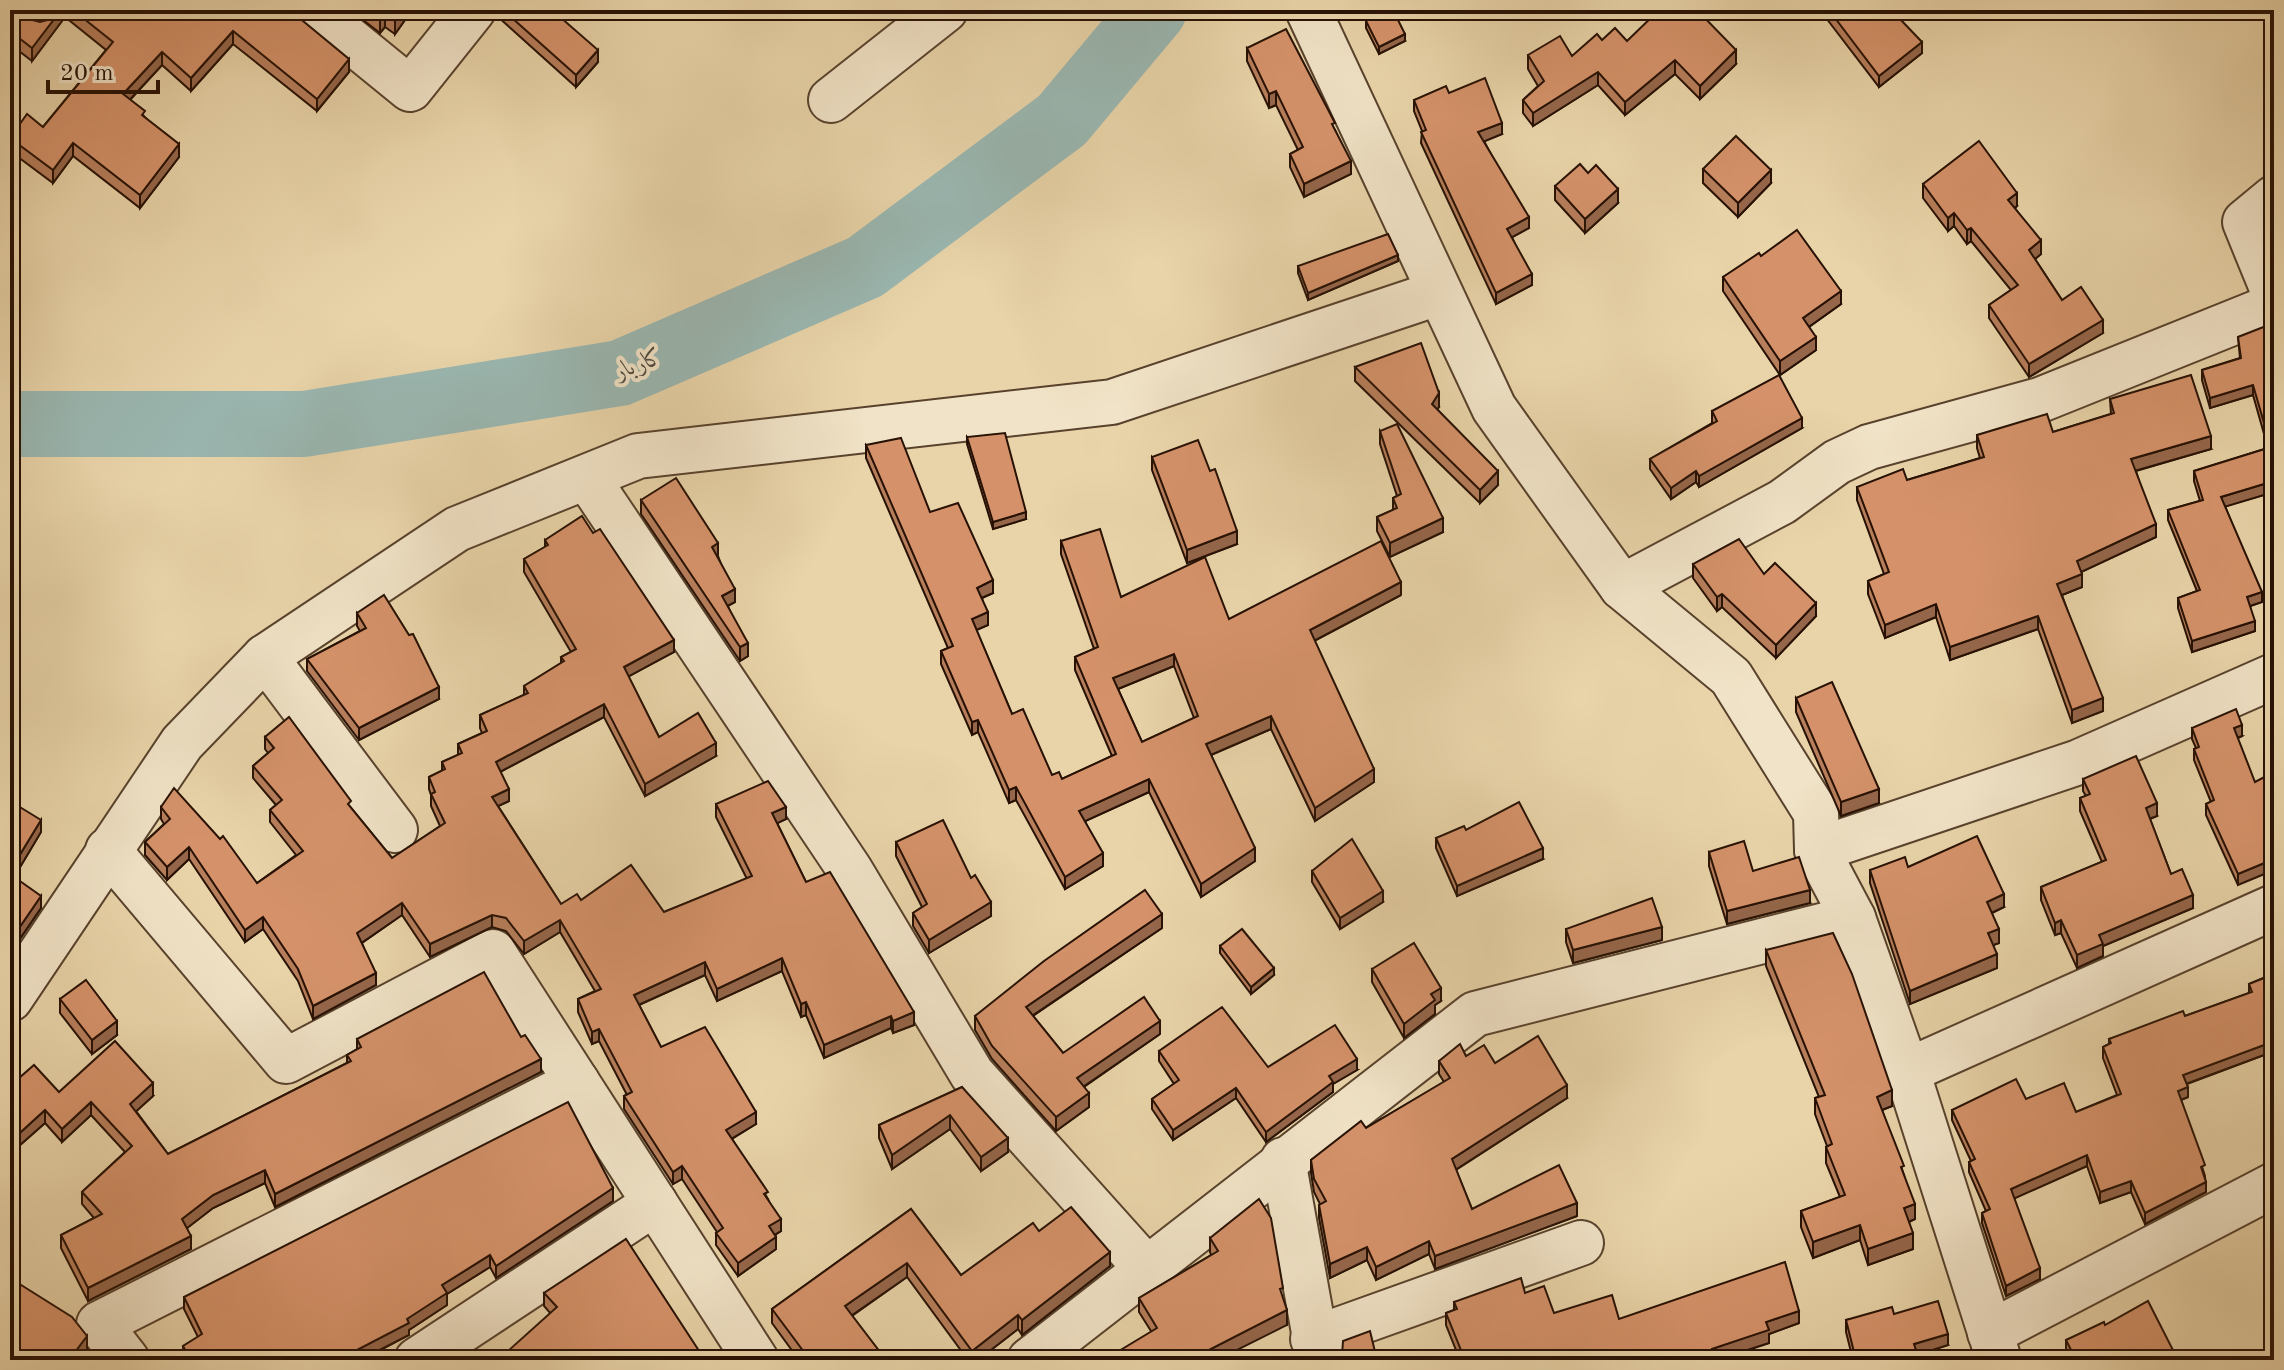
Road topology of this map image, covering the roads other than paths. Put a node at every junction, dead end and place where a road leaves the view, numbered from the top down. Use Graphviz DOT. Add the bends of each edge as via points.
graph roads {
  1 [pos="313,10"];
  2 [pos="473,10"];
  3 [pos="945,10"];
  4 [pos="1308,10"];
  5 [pos="831,100"];
  6 [pos="2274,198"];
  7 [pos="1438,293"];
  8 [pos="2274,293"];
  9 [pos="2274,306"];
  10 [pos="588,479"];
  11 [pos="1622,587"];
  12 [pos="265,657"];
  13 [pos="2274,676"];
  14 [pos="395,830"];
  15 [pos="108,850"];
  16 [pos="1817,850"];
  17 [pos="2274,907"];
  18 [pos="1853,918"];
  19 [pos="10,999"];
  20 [pos="1907,1071"];
  21 [pos="577,1082"];
  22 [pos="1283,1160"];
  23 [pos="2274,1185"];
  24 [pos="655,1203"];
  25 [pos="1581,1243"];
  26 [pos="1147,1269"];
  27 [pos="1994,1347"];
  28 [pos="1316,1349"];
  29 [pos="127,1360"];
  30 [pos="417,1360"];
  31 [pos="756,1360"];
  32 [pos="1031,1360"];
  1 -- 2 [label="street" via="410,89"];
  3 -- 5 [label="street"];
  4 -- 7 [label="street"];
  6 -- 8 [label="street" via="2245,222"];
  7 -- 10 [label="street" via="1112,402 638,456"];
  7 -- 11 [label="street" via="1494,408"];
  9 -- 11 [label="street" via="2040,400 1869,447 1837,462 1782,502"];
  10 -- 12 [label="street" via="457,529"];
  10 -- 26 [label="street" via="850,870 972,1074"];
  11 -- 16 [label="street" via="1731,677 1816,813"];
  12 -- 14 [label="street"];
  12 -- 15 [label="street" via="182,743"];
  13 -- 16 [label="street" via="2079,762"];
  15 -- 19 [label="street"];
  15 -- 21 [label="street" via="286,1061 493,952"];
  16 -- 18 [label="street"];
  17 -- 20 [label="street"];
  18 -- 20 [label="street"];
  18 -- 22 [label="street" via="1475,1014"];
  20 -- 27 [label="street"];
  21 -- 24 [label="street"];
  21 -- 29 [label="street" via="99,1324"];
  22 -- 26 [label="street"];
  22 -- 28 [label="street"];
  23 -- 27 [label="street"];
  24 -- 30 [label="street"];
  24 -- 31 [label="street"];
  25 -- 28 [label="street"];
  26 -- 32 [label="street"];
}
